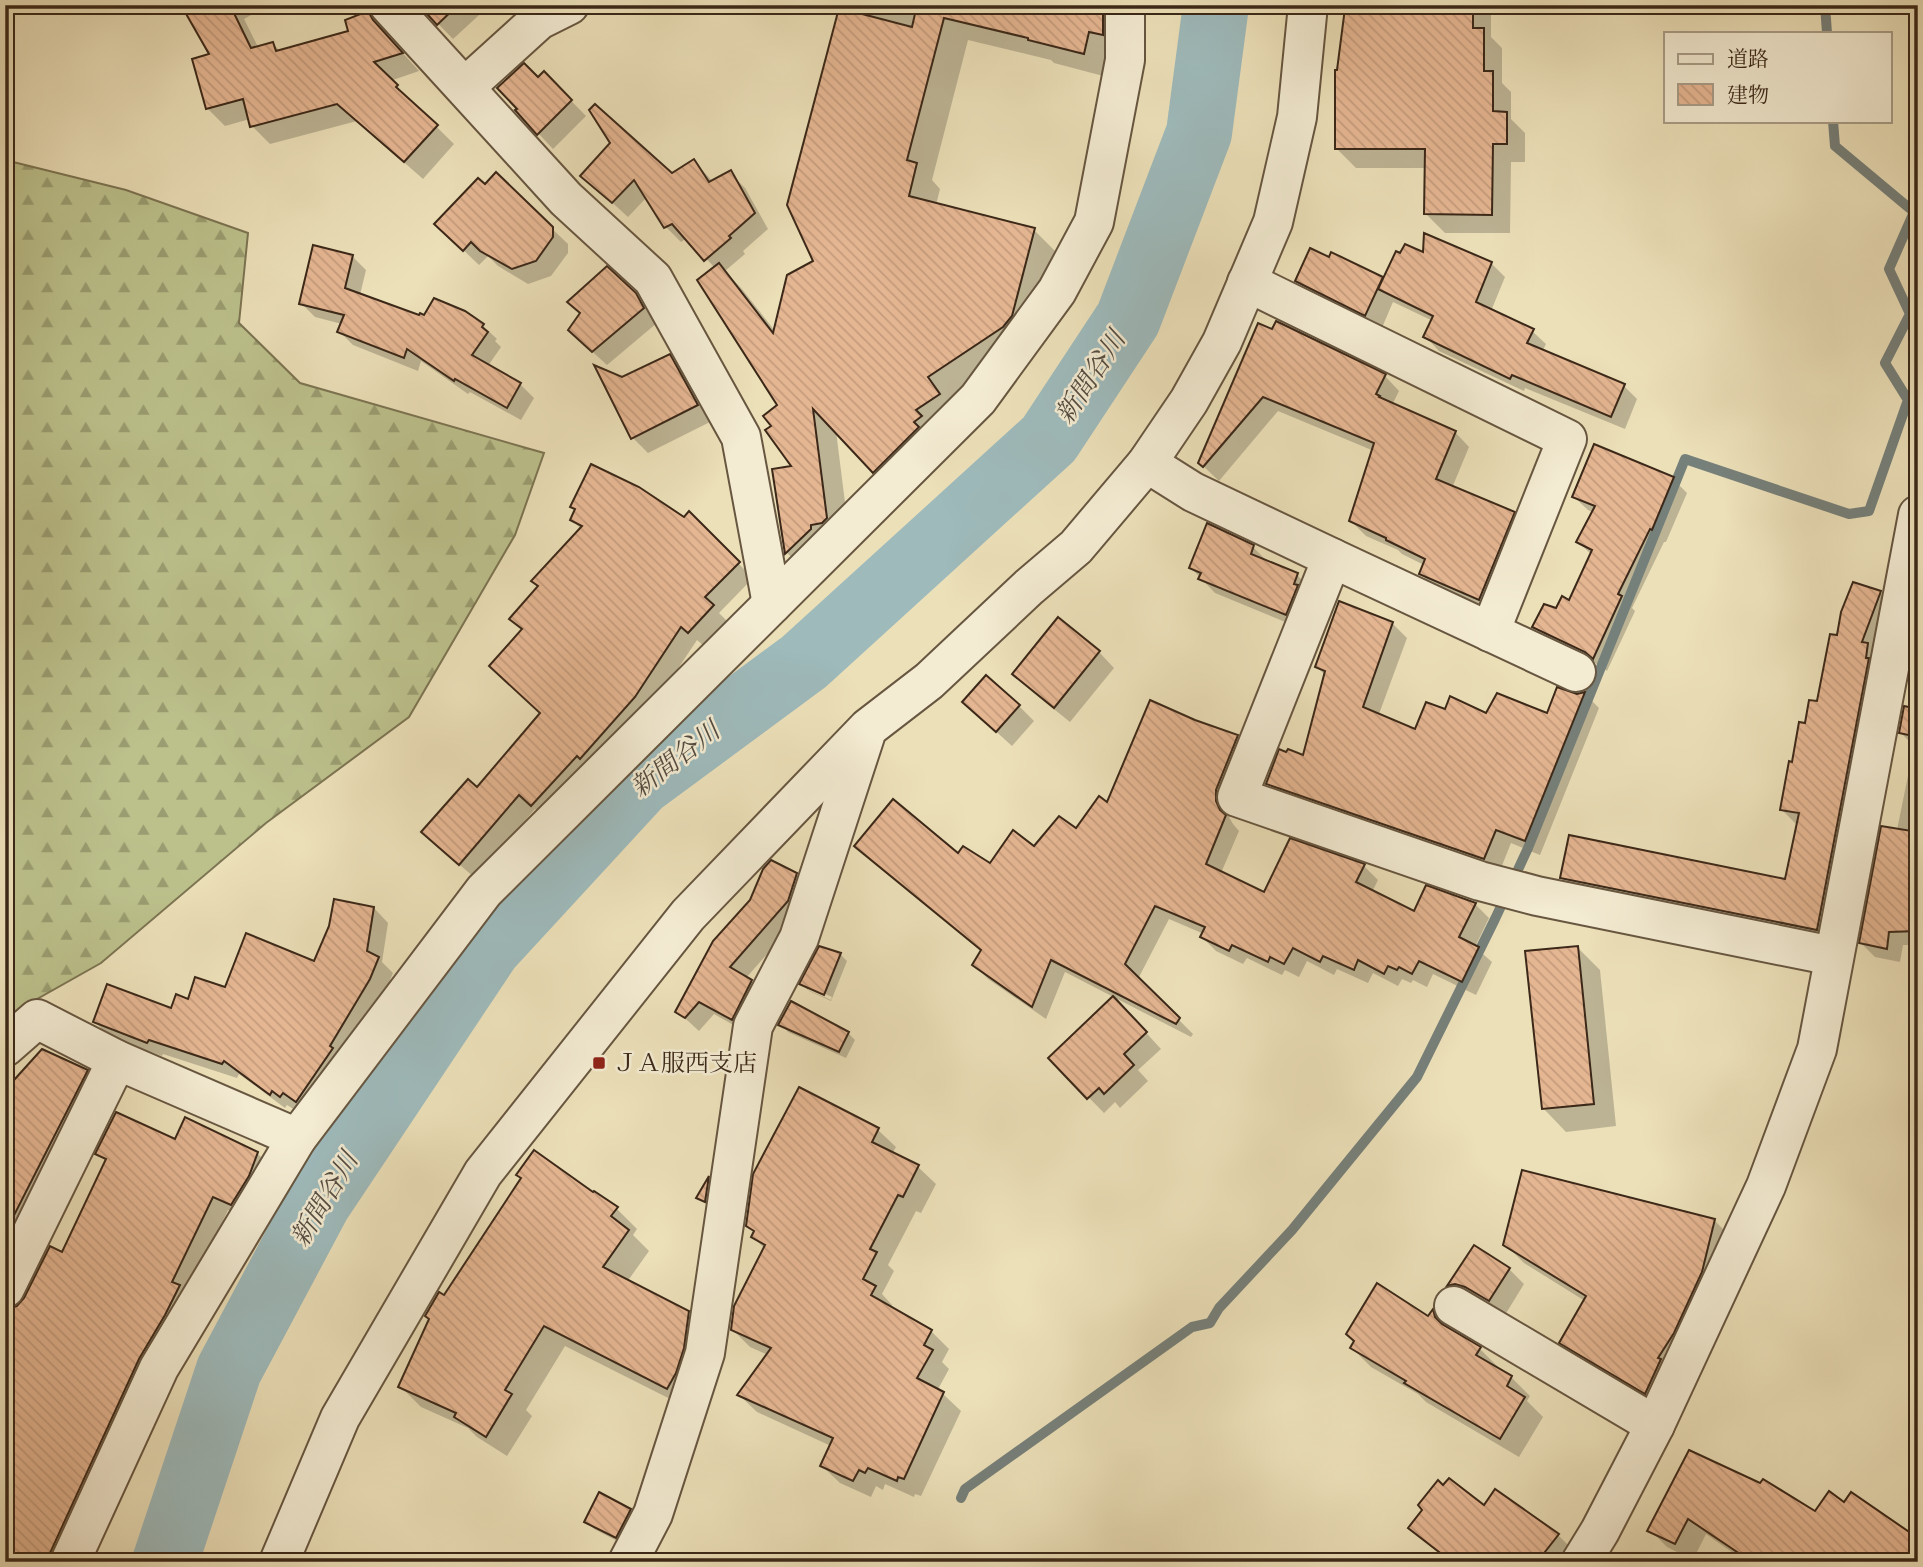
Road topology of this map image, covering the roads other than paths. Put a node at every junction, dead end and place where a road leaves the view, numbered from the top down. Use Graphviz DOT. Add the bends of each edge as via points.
graph roads {
  1 [pos="389,5"];
  2 [pos="569,5"];
  3 [pos="1125,5"];
  4 [pos="1308,5"];
  5 [pos="465,87"];
  6 [pos="1247,282"];
  7 [pos="1147,463"];
  8 [pos="1918,515"];
  9 [pos="1332,558"];
  10 [pos="772,604"];
  11 [pos="1490,632"];
  12 [pos="1576,672"];
  13 [pos="868,728"];
  14 [pos="1833,956"];
  15 [pos="5,1047"];
  16 [pos="117,1060"];
  17 [pos="297,1138"];
  18 [pos="5,1288"];
  19 [pos="1454,1306"];
  20 [pos="1655,1424"];
  21 [pos="71,1562"];
  22 [pos="279,1562"];
  23 [pos="628,1562"];
  24 [pos="1581,1562"];
  1 -- 5 [label="street"];
  2 -- 5 [label="street" via="540,20"];
  3 -- 10 [label="street" via="1125,60 1094,222 1057,291 978,399"];
  4 -- 6 [label="street" via="1297,117 1273,222"];
  5 -- 10 [label="street" via="566,199 653,279 741,437"];
  6 -- 7 [label="street" via="1222,342"];
  6 -- 11 [label="street" via="1567,439"];
  7 -- 9 [label="street" via="1193,492"];
  7 -- 13 [label="street" via="1076,547 929,681"];
  8 -- 14 [label="street"];
  9 -- 11 [label="street"];
  9 -- 14 [label="street" via="1237,797 1538,897"];
  10 -- 17 [label="street" via="484,891"];
  11 -- 12 [label="street"];
  13 -- 22 [label="street" via="688,915 483,1173 340,1418"];
  13 -- 23 [label="street" via="799,938 753,1026 705,1353 653,1514"];
  14 -- 20 [label="street" via="1816,1049 1766,1186"];
  15 -- 16 [label="street" via="37,1019"];
  16 -- 17 [label="street"];
  16 -- 18 [label="street"];
  17 -- 21 [label="street" via="159,1368"];
  19 -- 20 [label="street"];
  20 -- 24 [label="street"];
}
